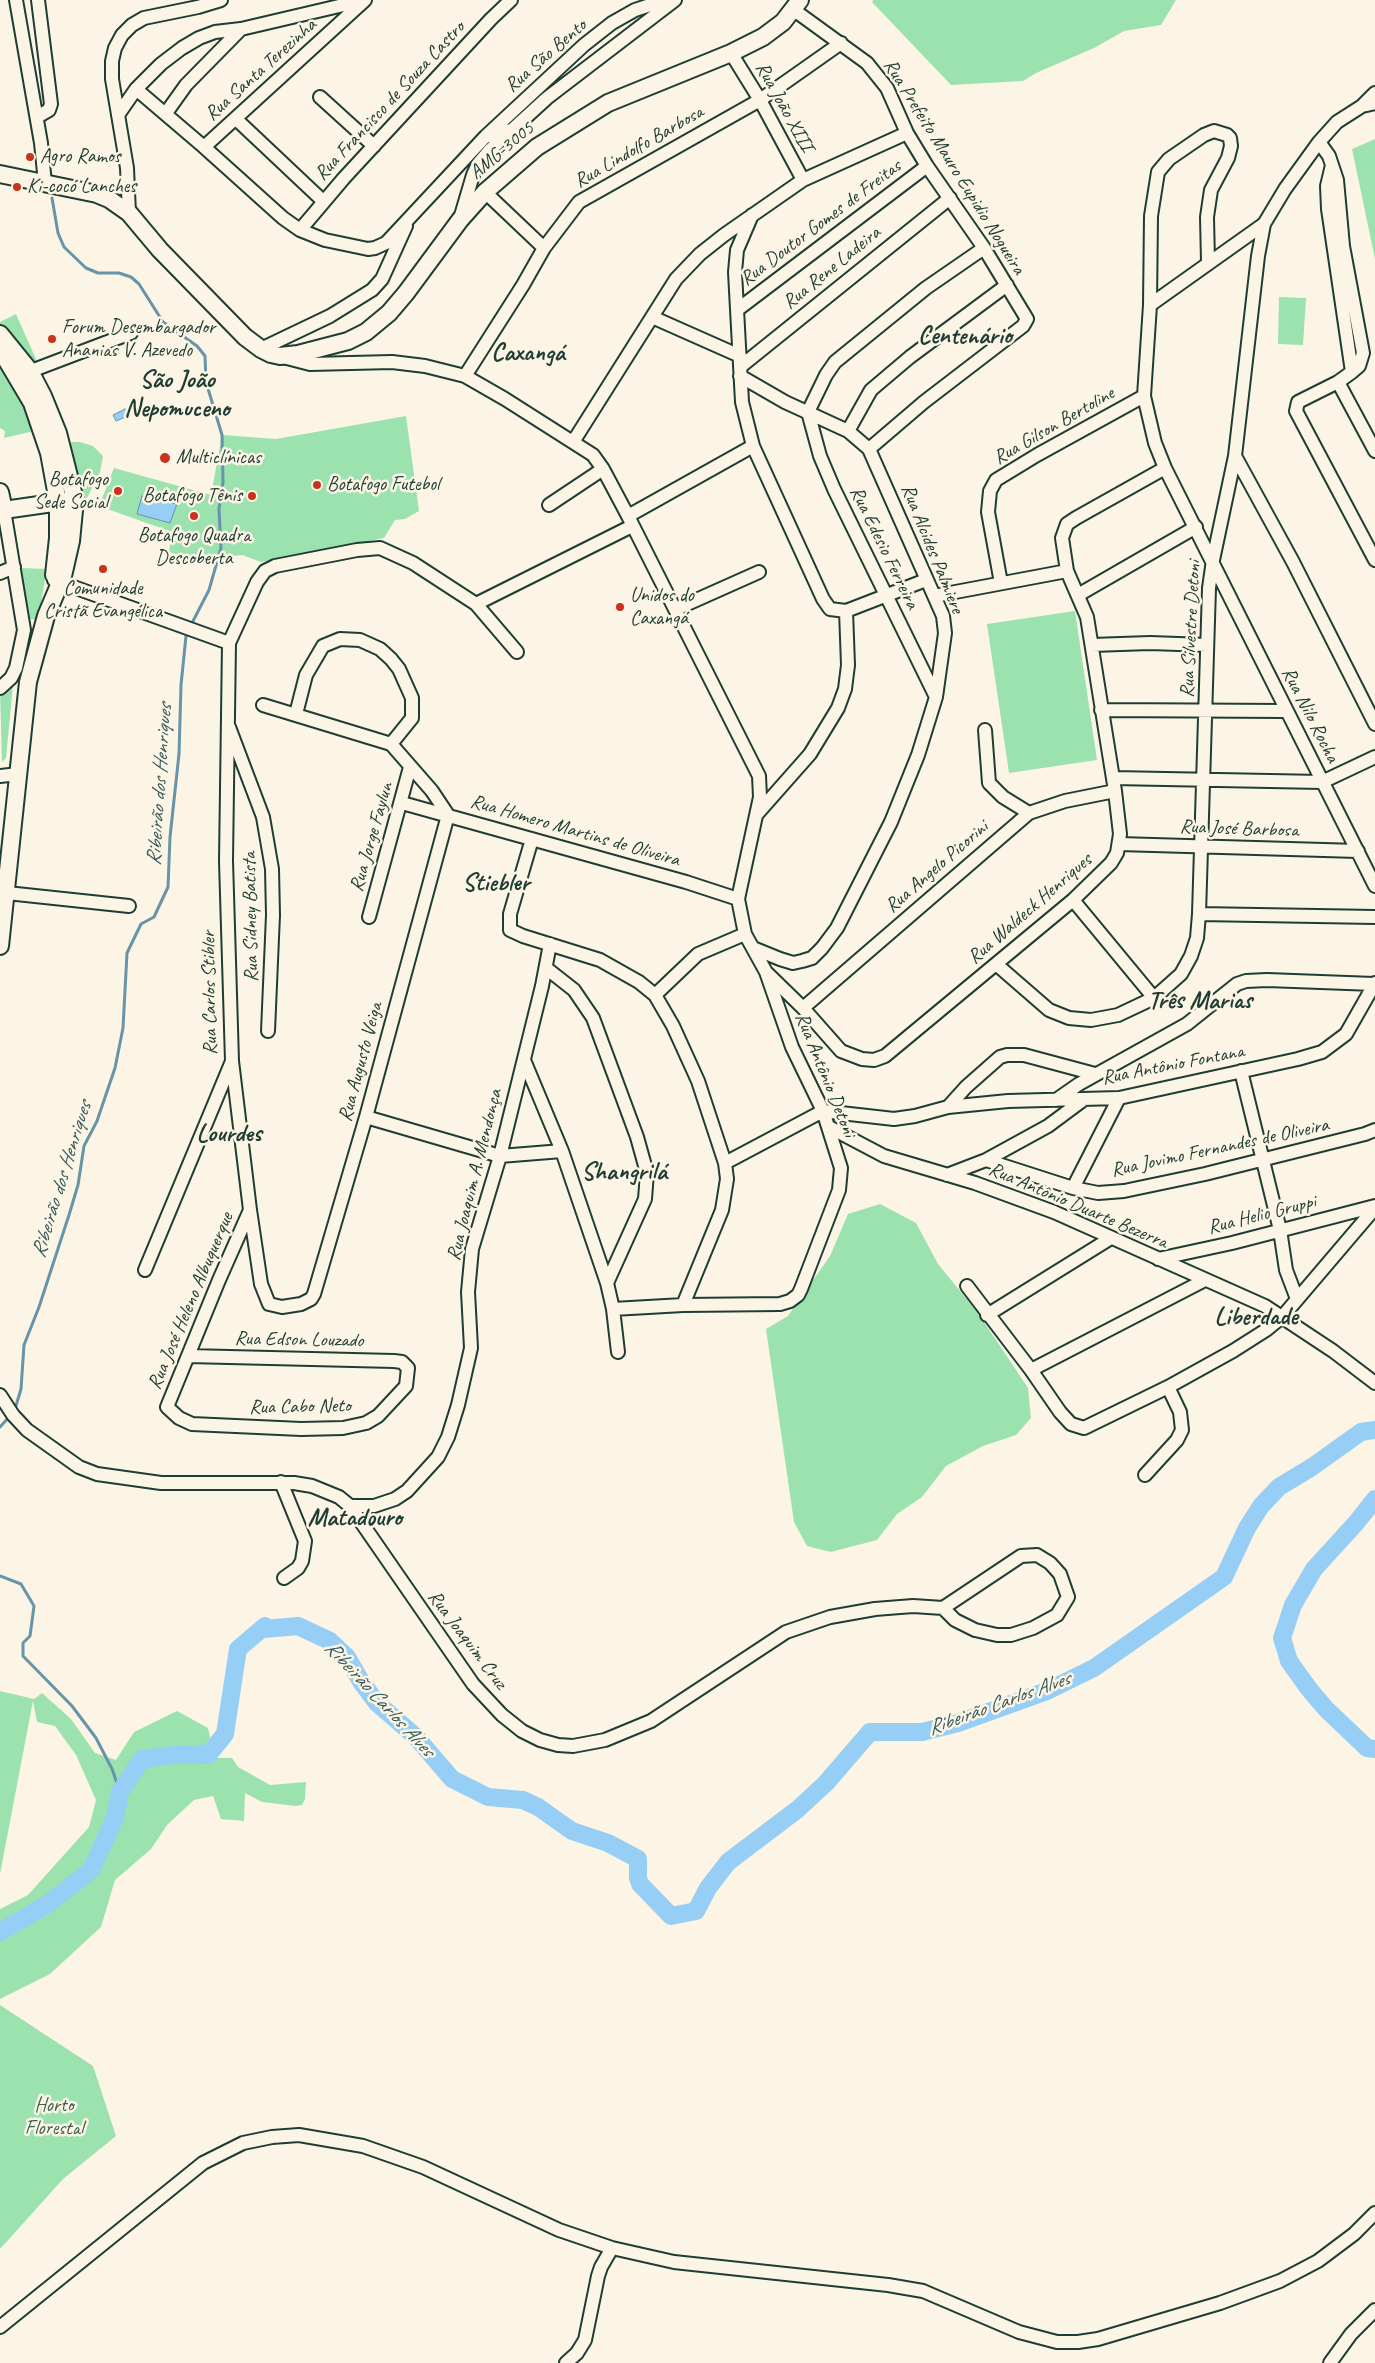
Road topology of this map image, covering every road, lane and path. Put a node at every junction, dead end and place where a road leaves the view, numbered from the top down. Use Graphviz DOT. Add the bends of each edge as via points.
graph roads {
  1 [pos="16,0"];
  2 [pos="38,0"];
  3 [pos="221,0"];
  4 [pos="365,0"];
  5 [pos="511,0"];
  6 [pos="665,0"];
  7 [pos="675,0"];
  8 [pos="797,5"];
  9 [pos="241,29"];
  10 [pos="841,43"];
  11 [pos="731,53"];
  12 [pos="136,89"];
  13 [pos="1375,93"];
  14 [pos="320,97"];
  15 [pos="760,100"];
  16 [pos="1375,103"];
  17 [pos="1362,106"];
  18 [pos="166,113"];
  19 [pos="118,115"];
  20 [pos="37,117"];
  21 [pos="236,118"];
  22 [pos="511,130"];
  23 [pos="907,133"];
  24 [pos="485,137"];
  25 [pos="1319,142"];
  26 [pos="374,146"];
  27 [pos="204,147"];
  28 [pos="927,166"];
  29 [pos="0,174"];
  30 [pos="803,180"];
  31 [pos="45,183"];
  32 [pos="485,192"];
  33 [pos="950,198"];
  34 [pos="324,201"];
  35 [pos="129,213"];
  36 [pos="752,216"];
  37 [pos="409,219"];
  38 [pos="460,220"];
  39 [pos="1264,224"];
  40 [pos="300,230"];
  41 [pos="544,248"];
  42 [pos="984,248"];
  43 [pos="1208,262"];
  44 [pos="1006,285"];
  45 [pos="1150,305"];
  46 [pos="737,310"];
  47 [pos="652,317"];
  48 [pos="131,333"];
  49 [pos="0,334"];
  50 [pos="0,349"];
  51 [pos="261,349"];
  52 [pos="280,356"];
  53 [pos="740,366"];
  54 [pos="30,371"];
  55 [pos="465,376"];
  56 [pos="1338,382"];
  57 [pos="1144,396"];
  58 [pos="808,412"];
  59 [pos="848,431"];
  60 [pos="574,442"];
  61 [pos="753,446"];
  62 [pos="869,449"];
  63 [pos="1375,451"];
  64 [pos="1236,456"];
  65 [pos="1165,468"];
  66 [pos="603,469"];
  67 [pos="0,492"];
  68 [pos="75,500"];
  69 [pos="58,502"];
  70 [pos="548,504"];
  71 [pos="4,510"];
  72 [pos="630,521"];
  73 [pos="1196,527"];
  74 [pos="1213,560"];
  75 [pos="1375,560"];
  76 [pos="14,567"];
  77 [pos="1067,571"];
  78 [pos="759,572"];
  79 [pos="0,573"];
  80 [pos="926,580"];
  81 [pos="1001,583"];
  82 [pos="56,585"];
  83 [pos="886,595"];
  84 [pos="1078,595"];
  85 [pos="934,596"];
  86 [pos="476,604"];
  87 [pos="676,609"];
  88 [pos="846,611"];
  89 [pos="229,643"];
  90 [pos="1092,645"];
  91 [pos="1207,646"];
  92 [pos="517,652"];
  93 [pos="0,688"];
  94 [pos="936,697"];
  95 [pos="264,705"];
  96 [pos="1100,710"];
  97 [pos="1206,710"];
  98 [pos="1286,711"];
  99 [pos="296,714"];
  100 [pos="227,720"];
  101 [pos="1375,724"];
  102 [pos="985,730"];
  103 [pos="390,744"];
  104 [pos="1375,757"];
  105 [pos="410,767"];
  106 [pos="18,774"];
  107 [pos="0,776"];
  108 [pos="1113,778"];
  109 [pos="1204,781"];
  110 [pos="1322,782"];
  111 [pos="1115,791"];
  112 [pos="402,802"];
  113 [pos="1029,813"];
  114 [pos="448,815"];
  115 [pos="756,816"];
  116 [pos="532,839"];
  117 [pos="1119,844"];
  118 [pos="1201,846"];
  119 [pos="1358,851"];
  120 [pos="1375,886"];
  121 [pos="7,893"];
  122 [pos="738,899"];
  123 [pos="1072,900"];
  124 [pos="129,906"];
  125 [pos="1199,914"];
  126 [pos="369,917"];
  127 [pos="1375,917"];
  128 [pos="745,934"];
  129 [pos="550,944"];
  130 [pos="0,946"];
  131 [pos="753,948"];
  132 [pos="996,964"];
  133 [pos="546,968"];
  134 [pos="766,972"];
  135 [pos="1375,984"];
  136 [pos="655,995"];
  137 [pos="1154,998"];
  138 [pos="803,1008"];
  139 [pos="268,1031"];
  140 [pos="524,1060"];
  141 [pos="232,1061"];
  142 [pos="1241,1071"];
  143 [pos="1095,1074"];
  144 [pos="1118,1098"];
  145 [pos="1056,1100"];
  146 [pos="1083,1100"];
  147 [pos="948,1108"];
  148 [pos="823,1111"];
  149 [pos="366,1117"];
  150 [pos="829,1127"];
  151 [pos="1375,1130"];
  152 [pos="562,1151"];
  153 [pos="500,1156"];
  154 [pos="986,1160"];
  155 [pos="1262,1160"];
  156 [pos="725,1163"];
  157 [pos="947,1175"];
  158 [pos="1073,1188"];
  159 [pos="1375,1207"];
  160 [pos="250,1210"];
  161 [pos="1280,1230"];
  162 [pos="1111,1238"];
  163 [pos="1158,1259"];
  164 [pos="146,1270"];
  165 [pos="1205,1280"];
  166 [pos="607,1283"];
  167 [pos="966,1286"];
  168 [pos="1297,1299"];
  169 [pos="683,1305"];
  170 [pos="613,1309"];
  171 [pos="988,1314"];
  172 [pos="1283,1316"];
  173 [pos="618,1352"];
  174 [pos="188,1356"];
  175 [pos="408,1368"];
  176 [pos="1032,1370"];
  177 [pos="1375,1383"];
  178 [pos="1168,1387"];
  179 [pos="2,1399"];
  180 [pos="167,1407"];
  181 [pos="1144,1475"];
  182 [pos="281,1482"];
  183 [pos="350,1506"];
  184 [pos="284,1578"];
  185 [pos="943,1608"];
  186 [pos="1375,2213"];
  187 [pos="612,2248"];
  188 [pos="1375,2310"];
  189 [pos="0,2327"];
  190 [pos="566,2363"];
  191 [pos="1330,2363"];
  1 -- 20 [label="street"];
  2 -- 20 [label="street" via="51,104 49,110"];
  3 -- 19 [label="street" via="144,18 122,35 112,61"];
  4 -- 9 [label="street"];
  4 -- 21 [label="street, Rua Santa Terezinha"];
  5 -- 26 [label="street, Rua Francisco de Souza Castro"];
  6 -- 24 [label="street, Rua São Bento" via="635,10 612,23"];
  7 -- 22 [label="street" via="547,98"];
  8 -- 10 [label="street, Rua Prefeito Mauro Eupidio Nogueira"];
  8 -- 11 [label="main road, AMG-3005" via="783,22"];
  9 -- 12 [label="street" via="215,32 199,38 182,48"];
  9 -- 18 [label="street" via="186,86"];
  10 -- 15 [label="street, Rua Lindolfo Barbosa"];
  10 -- 23 [label="street, Rua Prefeito Mauro Eupidio Nogueira" via="866,63 887,88"];
  11 -- 15 [label="street, Rua João XIII"];
  11 -- 32 [label="main road, AMG-3005" via="608,102 537,147"];
  12 -- 18 [label="street, Rua São Bento"];
  12 -- 19 [label="street"];
  13 -- 17 [label="street, Rua Silvestre Detoni"];
  14 -- 26 [label="street"];
  15 -- 30 [label="street, Rua João XIII"];
  15 -- 41 [label="street, Rua Lindolfo Barbosa" via="579,202"];
  16 -- 17 [label="street, Rua Silvestre Detoni"];
  17 -- 25 [label="street, Rua Silvestre Detoni" via="1337,122"];
  18 -- 27 [label="street, Rua São Bento"];
  19 -- 35 [label="street" via="127,168"];
  20 -- 31 [label="street"];
  21 -- 27 [label="street, Rua Santa Terezinha"];
  21 -- 34 [label="street"];
  22 -- 24 [label="street"];
  22 -- 38 [label="street" via="478,164 466,192"];
  23 -- 28 [label="street, Rua Prefeito Mauro Eupidio Nogueira"];
  23 -- 30 [label="street"];
  24 -- 37 [label="street, Rua São Bento"];
  25 -- 39 [label="street, Rua Silvestre Detoni"];
  25 -- 56 [label="street" via="1332,163 1337,180 1343,246 1362,353 1359,366"];
  26 -- 34 [label="street, Rua Francisco de Souza Castro"];
  27 -- 40 [label="street, Rua São Bento" via="282,218"];
  28 -- 33 [label="street, Rua Prefeito Mauro Eupidio Nogueira"];
  28 -- 46 [label="street, Rua Doutor Gomes de Freitas"];
  29 -- 31 [label="main road, AMG-3005"];
  30 -- 36 [label="street"];
  31 -- 35 [label="main road, AMG-3005" via="97,194"];
  32 -- 38 [label="main road, AMG-3005"];
  32 -- 41 [label="street"];
  33 -- 42 [label="street, Rua Prefeito Mauro Eupidio Nogueira"];
  33 -- 53 [label="street, Rua Rene Ladeira"];
  34 -- 40 [label="street, Rua Francisco de Souza Castro"];
  35 -- 51 [label="main road, AMG-3005" via="160,250 245,337"];
  36 -- 46 [label="street" via="737,250"];
  36 -- 47 [label="street" via="724,235 676,278"];
  37 -- 40 [label="street, Rua São Bento" via="386,243 376,248 349,246"];
  37 -- 51 [label="street" via="382,279 372,290 330,316"];
  38 -- 52 [label="main road, AMG-3005" via="406,293 366,332 323,349"];
  39 -- 43 [label="street"];
  39 -- 64 [label="street, Rua Silvestre Detoni"];
  41 -- 55 [label="street, Rua Lindolfo Barbosa"];
  42 -- 44 [label="street, Rua Prefeito Mauro Eupidio Nogueira"];
  42 -- 58 [label="street" via="926,288 835,362"];
  43 -- 45 [label="street"];
  43 -- 45 [label="street, Rua Nilo Rocha" via="1206,217 1211,190 1231,146 1230,138 1214,131 1169,159 1158,172 1151,216"];
  44 -- 59 [label="street" via="870,390"];
  44 -- 62 [label="street, Rua Prefeito Mauro Eupidio Nogueira" via="1026,316 1023,326"];
  45 -- 57 [label="street, Rua Nilo Rocha"];
  46 -- 53 [label="street"];
  47 -- 53 [label="street"];
  47 -- 60 [label="street"];
  48 -- 54 [label="street"];
  49 -- 54 [label="main road"];
  50 -- 54 [label="main road"];
  51 -- 52 [label="main road, AMG-3005"];
  52 -- 55 [label="street" via="310,364 392,362"];
  53 -- 58 [label="street" via="785,402"];
  53 -- 61 [label="street" via="742,402"];
  54 -- 68 [label="main road" via="58,433"];
  54 -- 69 [label="main road" via="32,403 49,454"];
  55 -- 60 [label="street"];
  56 -- 63 [label="street"];
  56 -- 75 [label="street" via="1298,402 1297,416"];
  57 -- 65 [label="street, Rua Nilo Rocha" via="1155,444"];
  57 -- 81 [label="street, Rua Gilson Bertoline" via="996,480 990,491 988,512"];
  58 -- 59 [label="street"];
  58 -- 83 [label="street, Rua Edesio Ferreira" via="820,456"];
  59 -- 62 [label="street"];
  60 -- 66 [label="street" via="592,455"];
  61 -- 72 [label="street"];
  61 -- 88 [label="street" via="823,599 830,609"];
  62 -- 80 [label="street, Rua Alcides Palmiere"];
  64 -- 74 [label="street, Rua Silvestre Detoni"];
  64 -- 101 [label="street" via="1294,562"];
  65 -- 73 [label="street, Rua Nilo Rocha"];
  65 -- 77 [label="street" via="1068,524 1062,538"];
  66 -- 70 [label="street"];
  66 -- 72 [label="street"];
  67 -- 71 [label="main road"];
  68 -- 69 [label="main road"];
  68 -- 82 [label="main road" via="71,541"];
  69 -- 71 [label="main road"];
  69 -- 82 [label="main road"];
  71 -- 76 [label="street"];
  72 -- 86 [label="street"];
  72 -- 87 [label="street"];
  73 -- 74 [label="street, Rua Nilo Rocha"];
  73 -- 84 [label="street"];
  74 -- 91 [label="street, Rua Silvestre Detoni"];
  74 -- 98 [label="street, Rua Nilo Rocha"];
  76 -- 79 [label="street"];
  76 -- 93 [label="street" via="23,617 23,639 12,677"];
  77 -- 81 [label="street"];
  77 -- 84 [label="street"];
  78 -- 87 [label="street"];
  80 -- 83 [label="street"];
  80 -- 85 [label="street, Rua Alcides Palmiere"];
  81 -- 85 [label="street"];
  82 -- 89 [label="street"];
  82 -- 106 [label="main road" via="28,682"];
  83 -- 88 [label="street"];
  83 -- 94 [label="street, Rua Edesio Ferreira"];
  84 -- 90 [label="street"];
  85 -- 94 [label="street, Rua Alcides Palmiere" via="943,616 945,633"];
  86 -- 89 [label="street" via="413,562 390,551 380,548 357,550 275,566 265,571"];
  86 -- 92 [label="street"];
  87 -- 115 [label="street" via="759,776 760,797"];
  88 -- 115 [label="street" via="848,665 845,689 838,708 810,754"];
  89 -- 100 [label="street, Rua Carlos Stibler"];
  90 -- 91 [label="street" via="1150,643"];
  90 -- 96 [label="street"];
  91 -- 97 [label="street, Rua Silvestre Detoni"];
  94 -- 131 [label="street, Rua Alcides Palmiere" via="918,756 891,822 851,902 822,948 812,958 794,963"];
  95 -- 99 [label="street"];
  96 -- 97 [label="street"];
  96 -- 108 [label="street"];
  97 -- 98 [label="street"];
  97 -- 109 [label="street, Rua Silvestre Detoni"];
  98 -- 110 [label="street, Rua Nilo Rocha"];
  99 -- 103 [label="street"];
  99 -- 103 [label="street" via="306,675 323,646 340,639 360,640 380,649 391,659 412,698 412,718"];
  100 -- 139 [label="street, Rua Sidney Batista" via="263,816 271,860 273,915"];
  100 -- 141 [label="street, Rua Carlos Stibler" via="226,861"];
  102 -- 113 [label="street" via="989,783 1003,797"];
  103 -- 105 [label="street"];
  104 -- 110 [label="street"];
  105 -- 112 [label="street, Rua Jorge Faylun"];
  105 -- 114 [label="street"];
  106 -- 107 [label="street"];
  106 -- 121 [label="main road"];
  108 -- 109 [label="street"];
  108 -- 111 [label="street"];
  109 -- 110 [label="street"];
  109 -- 118 [label="street, Rua Silvestre Detoni"];
  110 -- 119 [label="street, Rua Nilo Rocha"];
  111 -- 113 [label="street, Rua Angelo Picorini" via="1065,801"];
  111 -- 117 [label="street"];
  112 -- 114 [label="street, Rua Homero Martins de Oliveira"];
  112 -- 126 [label="street, Rua Jorge Faylun"];
  113 -- 138 [label="street, Rua Angelo Picorini"];
  114 -- 116 [label="street, Rua Homero Martins de Oliveira"];
  114 -- 149 [label="street, Rua Augusto Veiga"];
  115 -- 122 [label="street"];
  116 -- 122 [label="street, Rua Homero Martins de Oliveira"];
  116 -- 129 [label="street" via="509,927 514,932"];
  117 -- 118 [label="street, Rua José Barbosa"];
  117 -- 123 [label="street, Rua Waldeck Henriques" via="1111,862"];
  118 -- 119 [label="street, Rua José Barbosa"];
  118 -- 125 [label="street, Rua Silvestre Detoni"];
  119 -- 120 [label="street, Rua Nilo Rocha"];
  121 -- 124 [label="street"];
  121 -- 130 [label="main road"];
  122 -- 128 [label="street"];
  123 -- 132 [label="street, Rua Waldeck Henriques"];
  123 -- 137 [label="street"];
  125 -- 127 [label="street"];
  125 -- 137 [label="street, Rua Silvestre Detoni" via="1197,938 1184,968"];
  128 -- 131 [label="street"];
  128 -- 136 [label="street" via="698,954"];
  129 -- 133 [label="street, Rua Joaquim A. Mendonça"];
  129 -- 136 [label="street" via="621,970"];
  131 -- 134 [label="street"];
  132 -- 137 [label="street, Rua Silvestre Detoni" via="1049,1010 1069,1018 1091,1020 1118,1015"];
  132 -- 138 [label="street, Rua Waldeck Henriques" via="893,1051 874,1060 852,1057 841,1051"];
  133 -- 140 [label="street, Rua Joaquim A. Mendonça"];
  133 -- 166 [label="street" via="574,990 593,1018 647,1172 645,1199"];
  134 -- 138 [label="street, Rua Waldeck Henriques"];
  134 -- 148 [label="street, Rua Antônio Detoni" via="792,1047"];
  135 -- 142 [label="street, Rua Antônio Fontana" via="1346,1034 1336,1044 1322,1052"];
  135 -- 143 [label="street" via="1267,980 1237,984 1187,1024"];
  136 -- 156 [label="street" via="698,1081"];
  140 -- 152 [label="street"];
  140 -- 153 [label="street, Rua Joaquim A. Mendonça"];
  141 -- 160 [label="street"];
  141 -- 164 [label="street, Rua Carlos Stibler"];
  142 -- 144 [label="street, Rua Antônio Fontana"];
  142 -- 155 [label="street"];
  143 -- 145 [label="street"];
  143 -- 147 [label="street" via="1024,1055 1007,1054 966,1087"];
  144 -- 146 [label="street, Rua Antônio Fontana"];
  144 -- 158 [label="street"];
  145 -- 146 [label="street, Rua Antônio Fontana"];
  145 -- 147 [label="street, Rua Antônio Fontana" via="1008,1101"];
  146 -- 154 [label="street" via="1048,1126"];
  147 -- 148 [label="street, Rua Antônio Fontana" via="894,1119"];
  148 -- 150 [label="street, Rua Antônio Detoni"];
  148 -- 156 [label="street"];
  149 -- 153 [label="street"];
  149 -- 160 [label="street, Rua Augusto Veiga" via="314,1294 307,1302 274,1306 266,1299"];
  150 -- 157 [label="street, Rua Antônio Duarte Bezerra" via="884,1156"];
  150 -- 169 [label="street, Rua Antônio Detoni" via="841,1168 839,1190 798,1296 780,1304"];
  151 -- 155 [label="street, Rua Jovimo Fernandes de Oliveira"];
  152 -- 153 [label="street"];
  152 -- 166 [label="street"];
  153 -- 183 [label="street, Rua Joaquim A. Mendonça" via="472,1249 468,1292 471,1348 448,1437 438,1457 407,1491 374,1506"];
  154 -- 157 [label="street"];
  154 -- 158 [label="street, Rua Jovimo Fernandes de Oliveira"];
  155 -- 158 [label="street, Rua Jovimo Fernandes de Oliveira" via="1124,1191 1098,1193"];
  155 -- 161 [label="street"];
  156 -- 169 [label="street" via="727,1179 722,1210"];
  157 -- 162 [label="street, Rua Antônio Duarte Bezerra" via="1054,1212"];
  159 -- 161 [label="street, Rua Helio Gruppi"];
  159 -- 168 [label="street"];
  160 -- 174 [label="street, Rua José Heleno Albuquerque"];
  161 -- 163 [label="street, Rua Helio Gruppi"];
  161 -- 168 [label="street" via="1286,1270"];
  162 -- 163 [label="street, Rua Antônio Duarte Bezerra"];
  162 -- 171 [label="street"];
  163 -- 165 [label="street, Rua Antônio Duarte Bezerra"];
  165 -- 172 [label="street, Rua Antônio Duarte Bezerra"];
  165 -- 176 [label="street"];
  166 -- 170 [label="street"];
  167 -- 171 [label="street"];
  168 -- 172 [label="street"];
  169 -- 170 [label="street"];
  170 -- 173 [label="street"];
  171 -- 176 [label="street"];
  172 -- 177 [label="street, Rua Antônio Duarte Bezerra"];
  172 -- 178 [label="street" via="1233,1351"];
  174 -- 175 [label="street, Rua Edson Louzado" via="394,1361 402,1362"];
  174 -- 180 [label="street, Rua José Heleno Albuquerque"];
  175 -- 180 [label="street, Rua Cabo Neto" via="406,1386 390,1405 378,1416 354,1426 302,1429 192,1424"];
  176 -- 178 [label="street" via="1060,1412 1071,1424 1084,1428"];
  178 -- 181 [label="street" via="1180,1412 1182,1430 1177,1440"];
  179 -- 182 [label="street, Rua Joaquim Cruz" via="17,1421 36,1437 79,1467 97,1474 161,1483"];
  182 -- 183 [label="street, Rua Joaquim Cruz" via="328,1491"];
  182 -- 184 [label="street" via="305,1541 302,1561"];
  183 -- 185 [label="street, Rua Joaquim Cruz" via="473,1684 522,1731 558,1745 573,1746 605,1740 651,1720 786,1632 830,1617 875,1609"];
  185 -- 185 [label="street" via="1008,1562 1030,1554 1042,1557 1060,1574 1068,1597 1058,1615 1012,1635 975,1630 955,1620"];
  186 -- 187 [label="street" via="1354,2234 1318,2261 1280,2281 1220,2303 1078,2342 1057,2342 1019,2332 923,2290 674,2262"];
  187 -- 189 [label="street" via="559,2230 431,2171 363,2146 299,2135 272,2136 243,2143 203,2163"];
  187 -- 190 [label="street" via="599,2271 585,2340"];
  188 -- 191 [label="street" via="1351,2334"];
}
